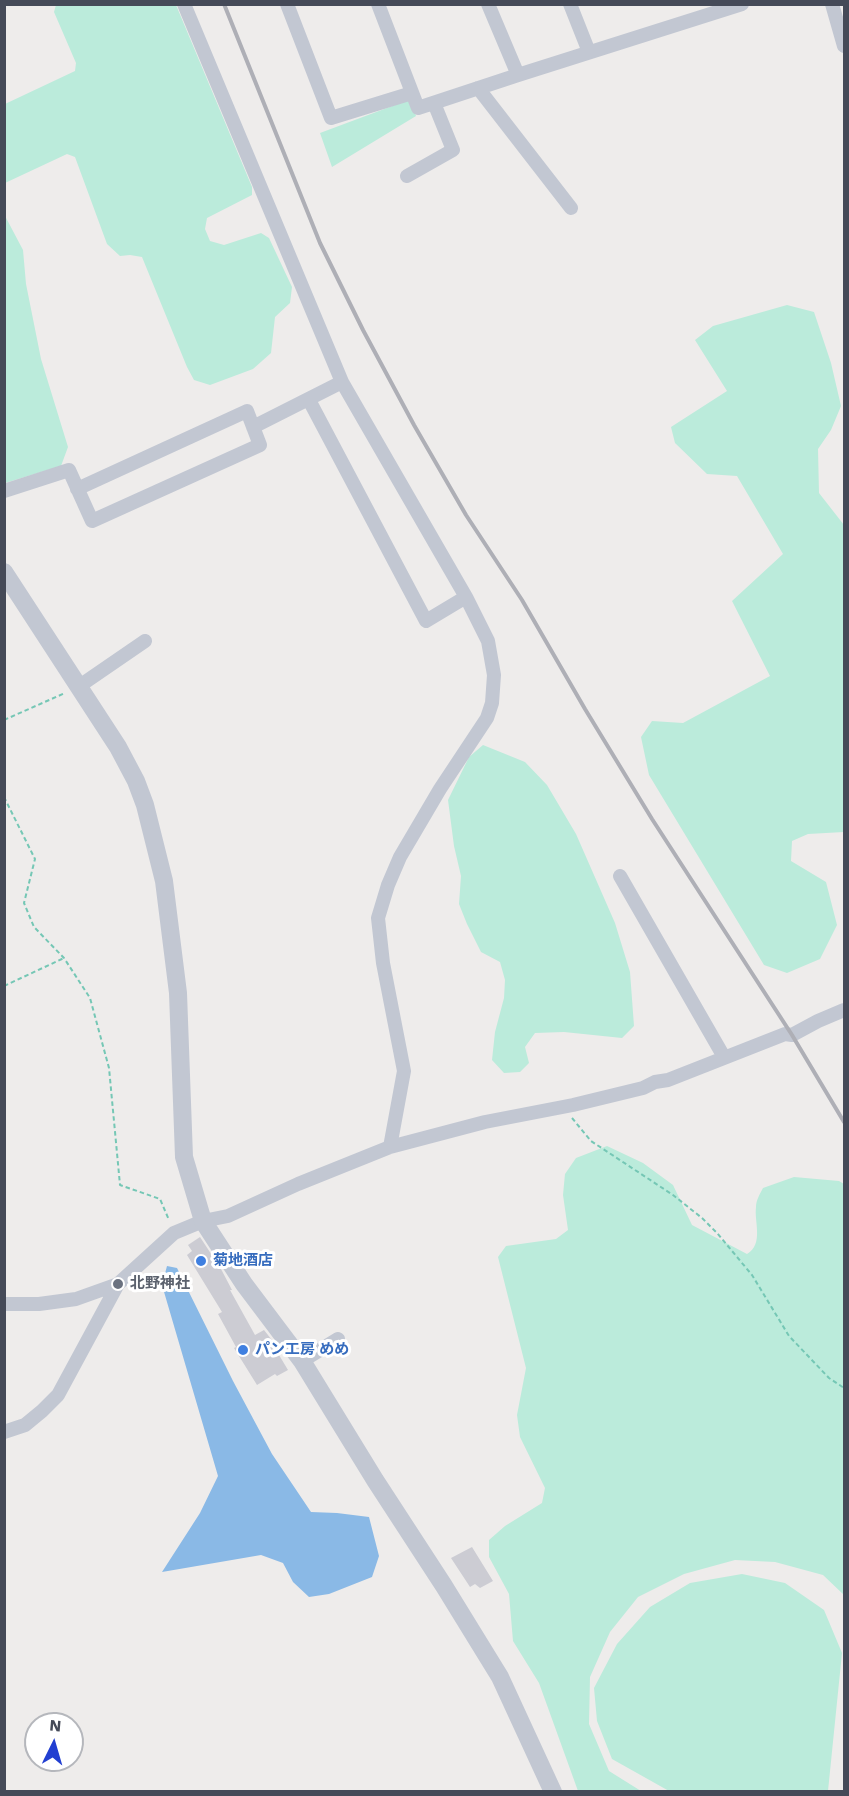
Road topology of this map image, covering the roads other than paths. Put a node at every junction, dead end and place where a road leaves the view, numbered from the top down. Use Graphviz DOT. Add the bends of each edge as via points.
graph roads {
  1 [pos="184,4"];
  2 [pos="287,4"];
  3 [pos="378,4"];
  4 [pos="488,4"];
  5 [pos="570,4"];
  6 [pos="742,4"];
  7 [pos="832,4"];
  8 [pos="844,46"];
  9 [pos="589,52"];
  10 [pos="518,75"];
  11 [pos="478,88"];
  12 [pos="412,93"];
  13 [pos="434,103"];
  14 [pos="407,176"];
  15 [pos="571,208"];
  16 [pos="342,382"];
  17 [pos="309,400"];
  18 [pos="253,427"];
  19 [pos="77,489"];
  20 [pos="4,491"];
  21 [pos="4,572"];
  22 [pos="466,597"];
  23 [pos="145,642"];
  24 [pos="78,687"];
  25 [pos="620,876"];
  26 [pos="844,1010"];
  27 [pos="724,1057"];
  28 [pos="390,1147"];
  29 [pos="202,1221"];
  30 [pos="118,1284"];
  31 [pos="4,1304"];
  32 [pos="338,1339"];
  33 [pos="302,1361"];
  34 [pos="4,1432"];
  35 [pos="553,1791"];
  1 -- 16 [label="street"];
  2 -- 12 [label="street" via="332,118"];
  3 -- 12 [label="street"];
  4 -- 10 [label="street"];
  5 -- 9 [label="street"];
  6 -- 9 [label="street"];
  7 -- 8 [label="street"];
  9 -- 10 [label="street"];
  10 -- 11 [label="street"];
  11 -- 13 [label="street"];
  11 -- 15 [label="street"];
  12 -- 13 [label="street" via="418,108"];
  13 -- 14 [label="street" via="453,150"];
  16 -- 17 [label="street"];
  16 -- 22 [label="street"];
  17 -- 18 [label="street"];
  17 -- 22 [label="street" via="426,621"];
  18 -- 19 [label="street" via="247,411"];
  18 -- 19 [label="street" via="260,445 92,520"];
  19 -- 20 [label="street" via="69,470"];
  21 -- 24 [label="street"];
  22 -- 28 [label="street" via="488,641 494,675 492,703 487,718 400,857 378,918 404,1071"];
  23 -- 24 [label="street"];
  24 -- 29 [label="street" via="136,781 164,881 178,993 184,1157"];
  25 -- 27 [label="street"];
  26 -- 27 [label="street" via="792,1035 785,1034"];
  27 -- 28 [label="street" via="643,1088"];
  28 -- 29 [label="street" via="228,1216"];
  29 -- 30 [label="street" via="174,1233"];
  29 -- 33 [label="street"];
  30 -- 31 [label="street" via="76,1299"];
  30 -- 34 [label="street" via="58,1395 25,1425"];
  32 -- 33 [label="street"];
  33 -- 35 [label="street" via="500,1677"];
}
